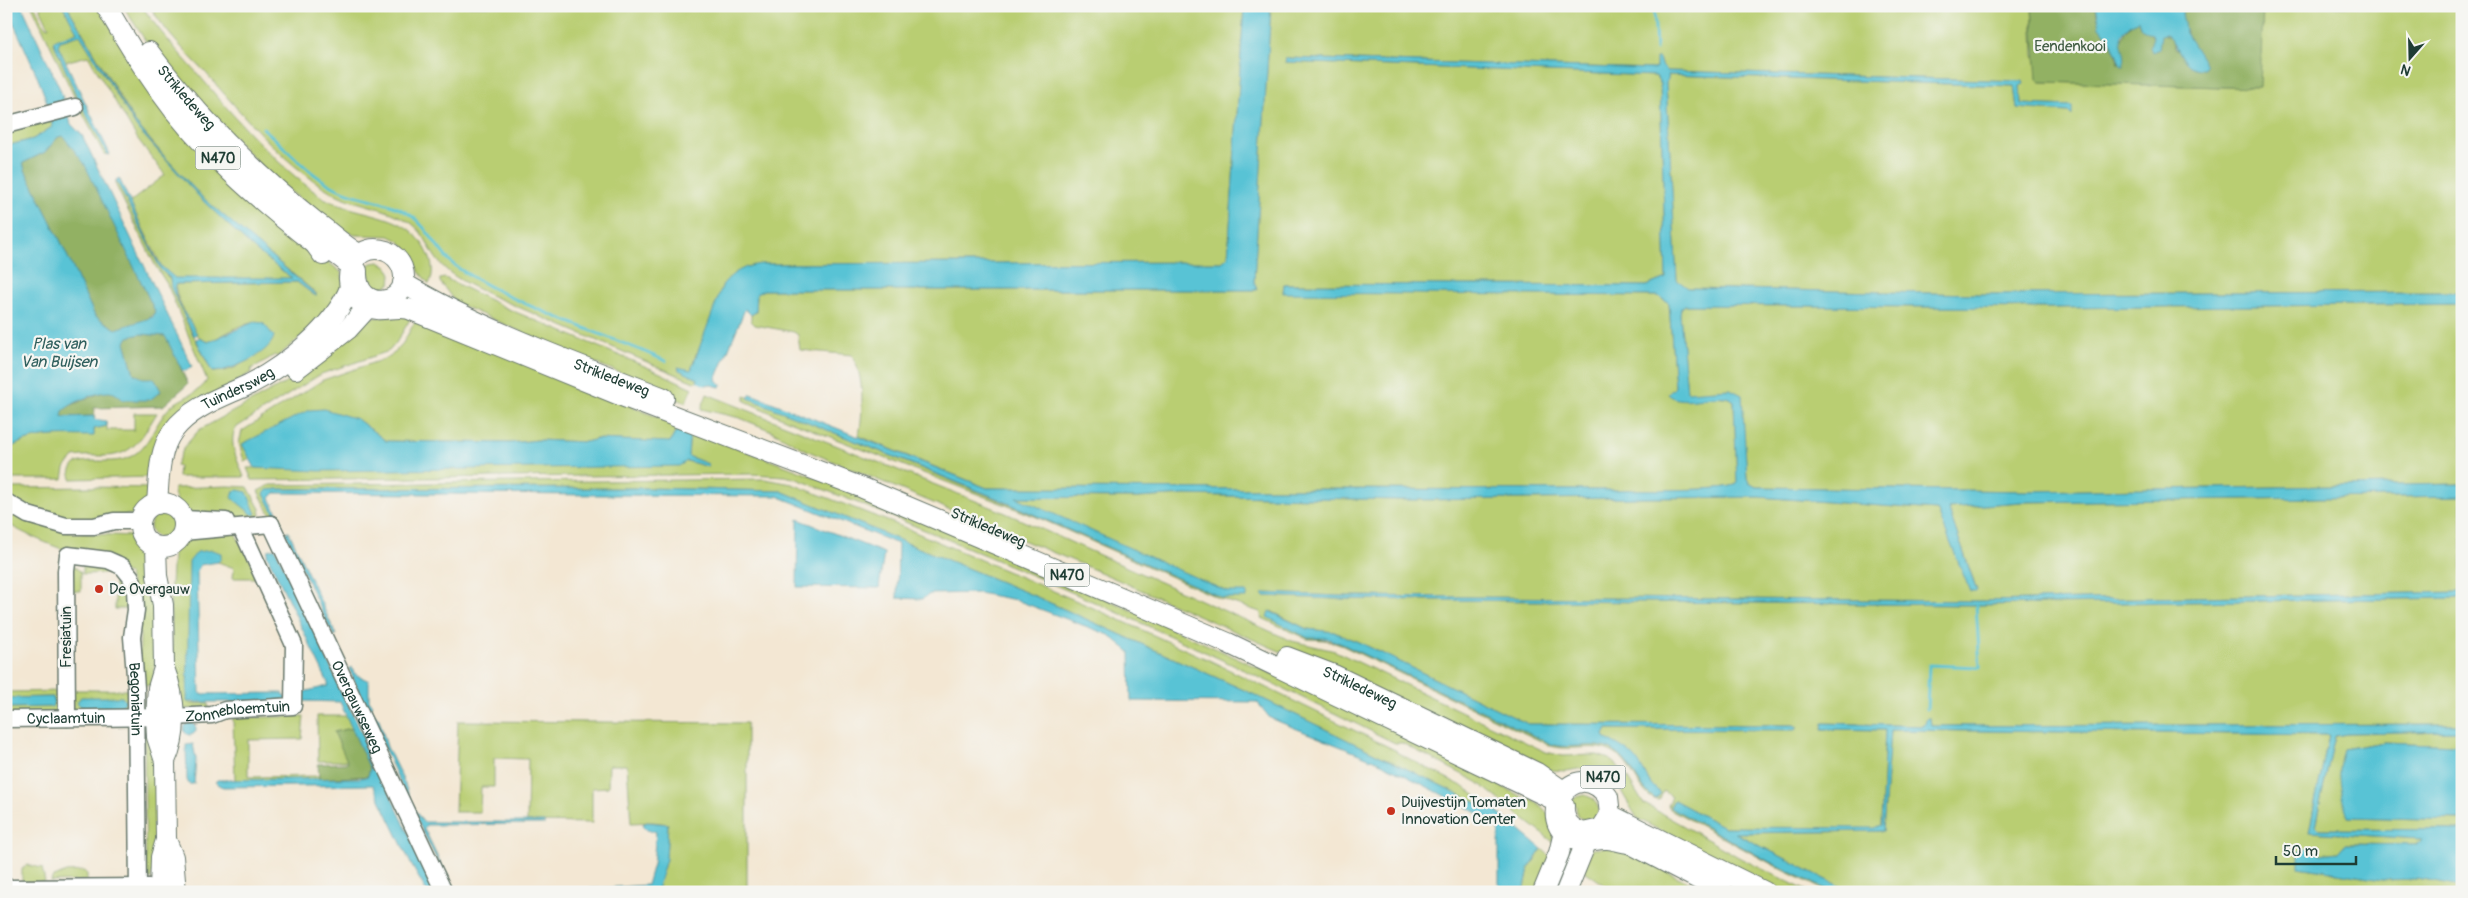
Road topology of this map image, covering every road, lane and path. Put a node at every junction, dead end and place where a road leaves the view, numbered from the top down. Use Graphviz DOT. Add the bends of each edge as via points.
graph roads {
  1 [pos="106,6"];
  2 [pos="119,6"];
  3 [pos="72,108"];
  4 [pos="6,125"];
  5 [pos="320,236"];
  6 [pos="358,284"];
  7 [pos="399,295"];
  8 [pos="447,316"];
  9 [pos="6,502"];
  10 [pos="163,504"];
  11 [pos="271,524"];
  12 [pos="183,525"];
  13 [pos="141,526"];
  14 [pos="241,528"];
  15 [pos="162,546"];
  16 [pos="68,555"];
  17 [pos="165,717"];
  18 [pos="67,718"];
  19 [pos="135,718"];
  20 [pos="6,719"];
  21 [pos="1531,780"];
  22 [pos="1559,801"];
  23 [pos="1599,831"];
  24 [pos="1564,832"];
  25 [pos="1636,837"];
  26 [pos="6,888"];
  27 [pos="138,889"];
  28 [pos="168,889"];
  29 [pos="444,892"];
  30 [pos="1543,892"];
  31 [pos="1566,892"];
  32 [pos="1723,892"];
  33 [pos="1765,892"];
  1 -- 5 [label="main road, Strikledeweg / N470" via="158,90 195,134 246,186"];
  2 -- 5 [label="main road, Strikledeweg / N470" via="170,80 209,125"];
  3 -- 4 [label="street"];
  5 -- 6 [label="main road, Strikledeweg / N470" via="323,246"];
  5 -- 8 [label="main road, N470" via="379,238 395,243 407,253 425,287"];
  6 -- 7 [label="main road" via="378,301"];
  6 -- 7 [label="main road" via="373,249 391,254 400,263"];
  6 -- 10 [label="main road, Tuindersweg" via="340,332 324,348 288,375 187,429 174,453"];
  6 -- 10 [label="main road, Tuindersweg" via="328,322 289,359 252,383 196,409 173,431 163,452"];
  7 -- 8 [label="main road, Strikledeweg / N470" via="426,297"];
  8 -- 21 [label="main road, Strikledeweg / N470" via="538,347 690,415 985,526 1334,676"];
  9 -- 13 [label="street" via="28,515 52,523 94,526 114,532"];
  10 -- 12 [label="main road" via="180,513"];
  10 -- 13 [label="main road" via="147,510"];
  11 -- 12 [label="street"];
  11 -- 14 [label="street"];
  11 -- 29 [label="street, Overgauwseweg"];
  12 -- 14 [label="street"];
  12 -- 15 [label="main road" via="180,538"];
  13 -- 15 [label="main road" via="146,541"];
  14 -- 17 [label="street, Zonnebloemtuin" via="294,645 294,702 288,708 225,710 212,715"];
  15 -- 17 [label="main road" via="157,576 163,605 164,668 158,688"];
  16 -- 18 [label="street, Fresiatuin"];
  16 -- 19 [label="street, Begoniatuin" via="108,560 123,567 131,578 136,604 132,637"];
  17 -- 19 [label="street, Cyclaamtuin"];
  17 -- 28 [label="main road" via="158,737 166,760 166,840 161,857"];
  18 -- 19 [label="street, Cyclaamtuin"];
  18 -- 20 [label="street, Cyclaamtuin"];
  19 -- 27 [label="street, Begoniatuin"];
  21 -- 22 [label="main road, Strikledeweg / N470"];
  21 -- 25 [label="main road, N470" via="1584,772 1602,776 1612,784"];
  22 -- 23 [label="main road, N470" via="1564,806 1569,825 1580,832"];
  22 -- 23 [label="main road, N470" via="1575,784 1594,784 1608,798"];
  22 -- 24 [label="main road" via="1557,821"];
  23 -- 24 [label="main road, N470" via="1575,840"];
  23 -- 25 [label="main road, N470"];
  23 -- 31 [label="main road"];
  24 -- 30 [label="main road"];
  25 -- 32 [label="main road, N470"];
  25 -- 33 [label="main road, N470"];
  26 -- 27 [label="street"];
  27 -- 28 [label="street"];
}
